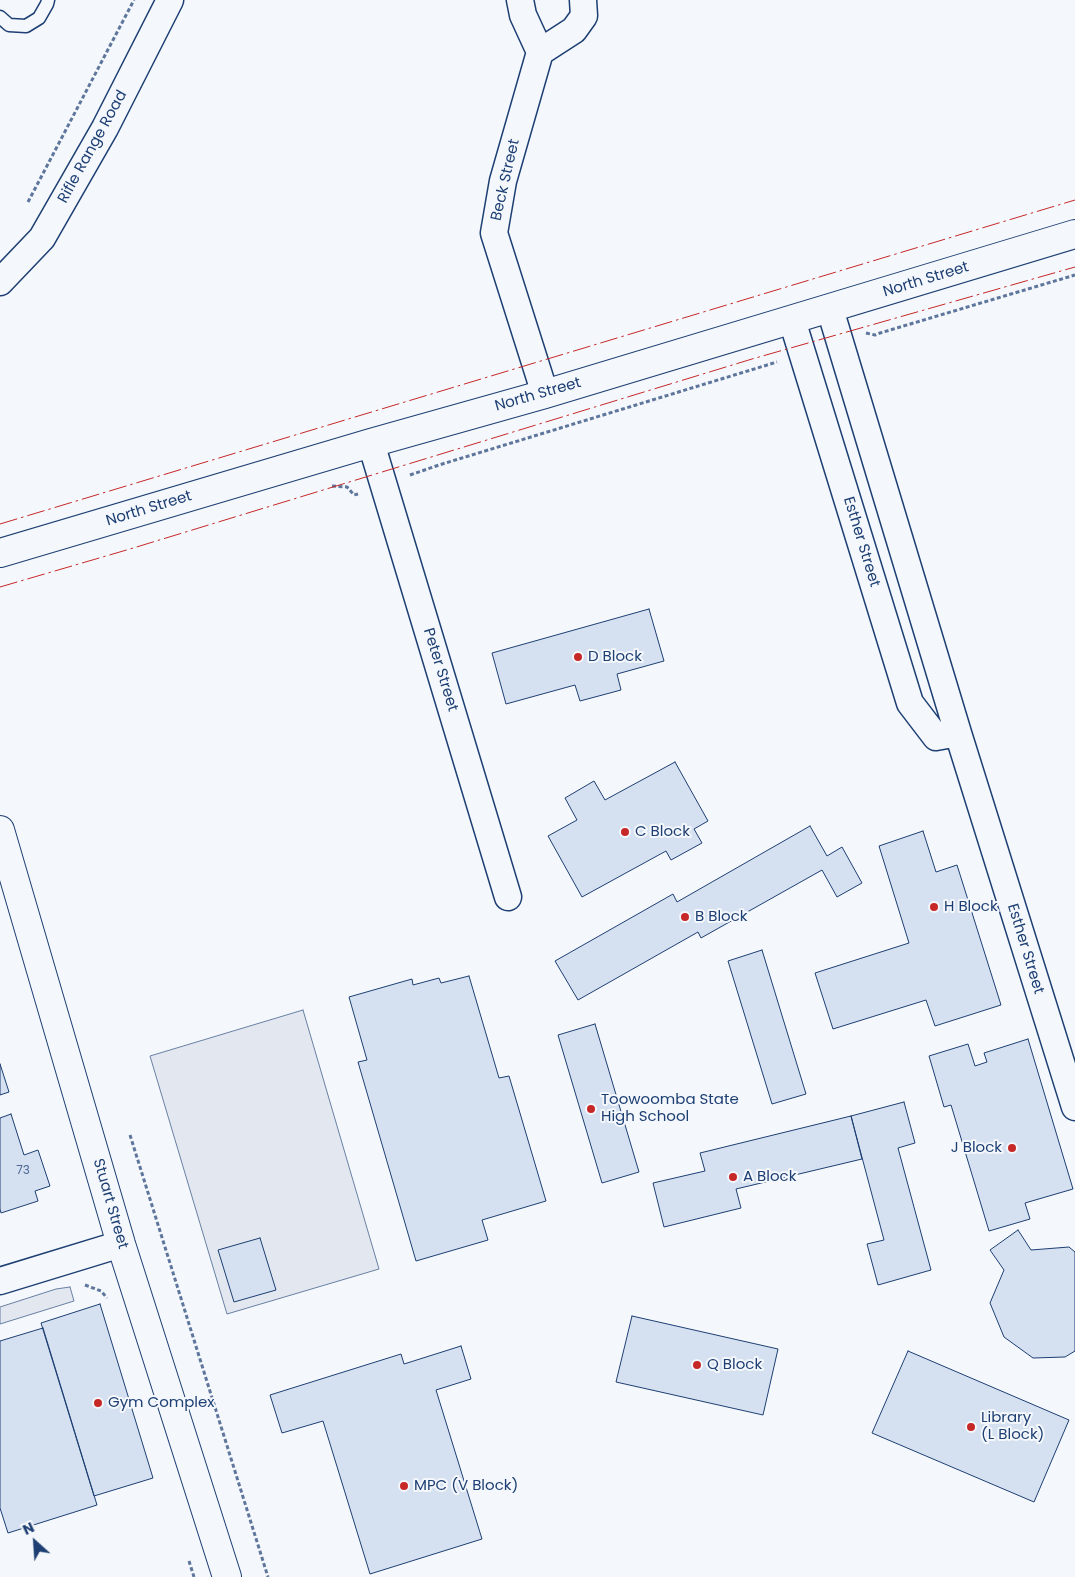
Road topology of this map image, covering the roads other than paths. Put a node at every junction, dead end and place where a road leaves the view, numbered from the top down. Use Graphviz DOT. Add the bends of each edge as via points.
graph roads {
  1 [pos="48,0"];
  2 [pos="170,0"];
  3 [pos="520,0"];
  4 [pos="583,0"];
  5 [pos="0,17"];
  6 [pos="540,52"];
  7 [pos="1075,234"];
  8 [pos="0,282"];
  9 [pos="830,309"];
  10 [pos="792,320"];
  11 [pos="545,394"];
  12 [pos="371,443"];
  13 [pos="0,553"];
  14 [pos="958,733"];
  15 [pos="0,830"];
  16 [pos="508,896"];
  17 [pos="1075,1107"];
  18 [pos="121,1244"];
  19 [pos="0,1281"];
  20 [pos="227,1577"];
  1 -- 5 [label="lane" via="40,18 26,26 9,25"];
  2 -- 8 [label="street, Rifle Range Road" via="105,128 42,238"];
  3 -- 6 [label="street" via="523,15"];
  4 -- 6 [label="street" via="584,16 574,30"];
  6 -- 11 [label="street, Beck Street" via="503,181 494,233"];
  7 -- 9 [label="street, North Street"];
  9 -- 10 [label="street, North Street"];
  9 -- 14 [label="street, Esther Street"];
  10 -- 11 [label="street, North Street"];
  10 -- 14 [label="street, Esther Street" via="910,703 936,737"];
  11 -- 12 [label="street, North Street"];
  12 -- 13 [label="street, North Street"];
  12 -- 16 [label="street, Peter Street"];
  14 -- 17 [label="street, Esther Street"];
  15 -- 18 [label="street, Stuart Street"];
  18 -- 19 [label="street"];
  18 -- 20 [label="street, Stuart Street"];
}
